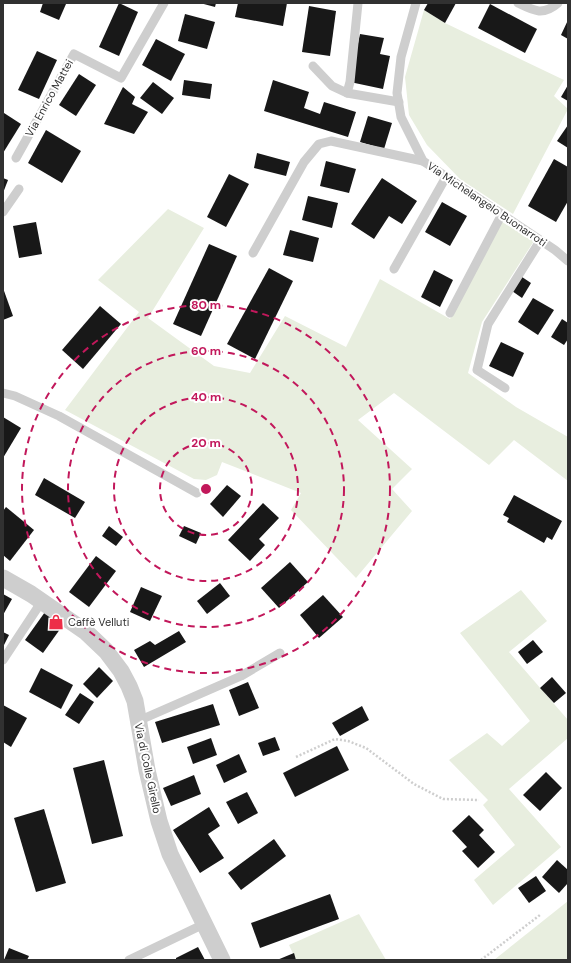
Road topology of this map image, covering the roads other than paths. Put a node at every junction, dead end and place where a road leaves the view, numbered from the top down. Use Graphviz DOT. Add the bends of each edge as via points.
graph roads {
  1 [pos="358,3"];
  2 [pos="416,3"];
  3 [pos="518,3"];
  4 [pos="558,3"];
  5 [pos="160,4"];
  6 [pos="313,66"];
  7 [pos="347,94"];
  8 [pos="399,102"];
  9 [pos="16,158"];
  10 [pos="423,161"];
  11 [pos="446,177"];
  12 [pos="19,189"];
  13 [pos="3,212"];
  14 [pos="502,214"];
  15 [pos="540,241"];
  16 [pos="253,254"];
  17 [pos="568,261"];
  18 [pos="394,269"];
  19 [pos="450,313"];
  20 [pos="505,388"];
  21 [pos="3,394"];
  22 [pos="197,493"];
  23 [pos="3,578"];
  24 [pos="42,602"];
  25 [pos="280,653"];
  26 [pos="3,660"];
  27 [pos="138,721"];
  28 [pos="204,924"];
  29 [pos="129,960"];
  30 [pos="222,960"];
  1 -- 7 [label="lane"];
  2 -- 8 [label="lane, Via Michelangelo Buonarroti" via="401,57 397,93"];
  3 -- 4 [label="lane" via="540,11 552,8"];
  5 -- 9 [label="lane, Via Enrico Mattei" via="121,78 74,54"];
  6 -- 7 [label="lane" via="332,86"];
  7 -- 8 [label="lane"];
  8 -- 10 [label="lane, Via Michelangelo Buonarroti" via="401,117"];
  10 -- 11 [label="lane, Via Michelangelo Buonarroti"];
  10 -- 16 [label="lane" via="331,142 319,144 304,162"];
  11 -- 14 [label="lane, Via Michelangelo Buonarroti"];
  11 -- 18 [label="lane"];
  12 -- 13 [label="lane"];
  14 -- 15 [label="lane, Via Michelangelo Buonarroti"];
  14 -- 19 [label="lane"];
  15 -- 17 [label="lane, Via Michelangelo Buonarroti"];
  15 -- 20 [label="lane" via="488,324 476,370"];
  21 -- 22 [label="lane" via="15,396 59,416"];
  23 -- 24 [label="street, Via di Colle Girello"];
  24 -- 26 [label="lane"];
  24 -- 27 [label="street, Via di Colle Girello" via="86,632 111,657 129,686"];
  25 -- 27 [label="lane" via="241,676"];
  27 -- 28 [label="street, Via di Colle Girello" via="144,759 164,838"];
  28 -- 29 [label="lane"];
  28 -- 30 [label="street, Via di Colle Girello"];
}
